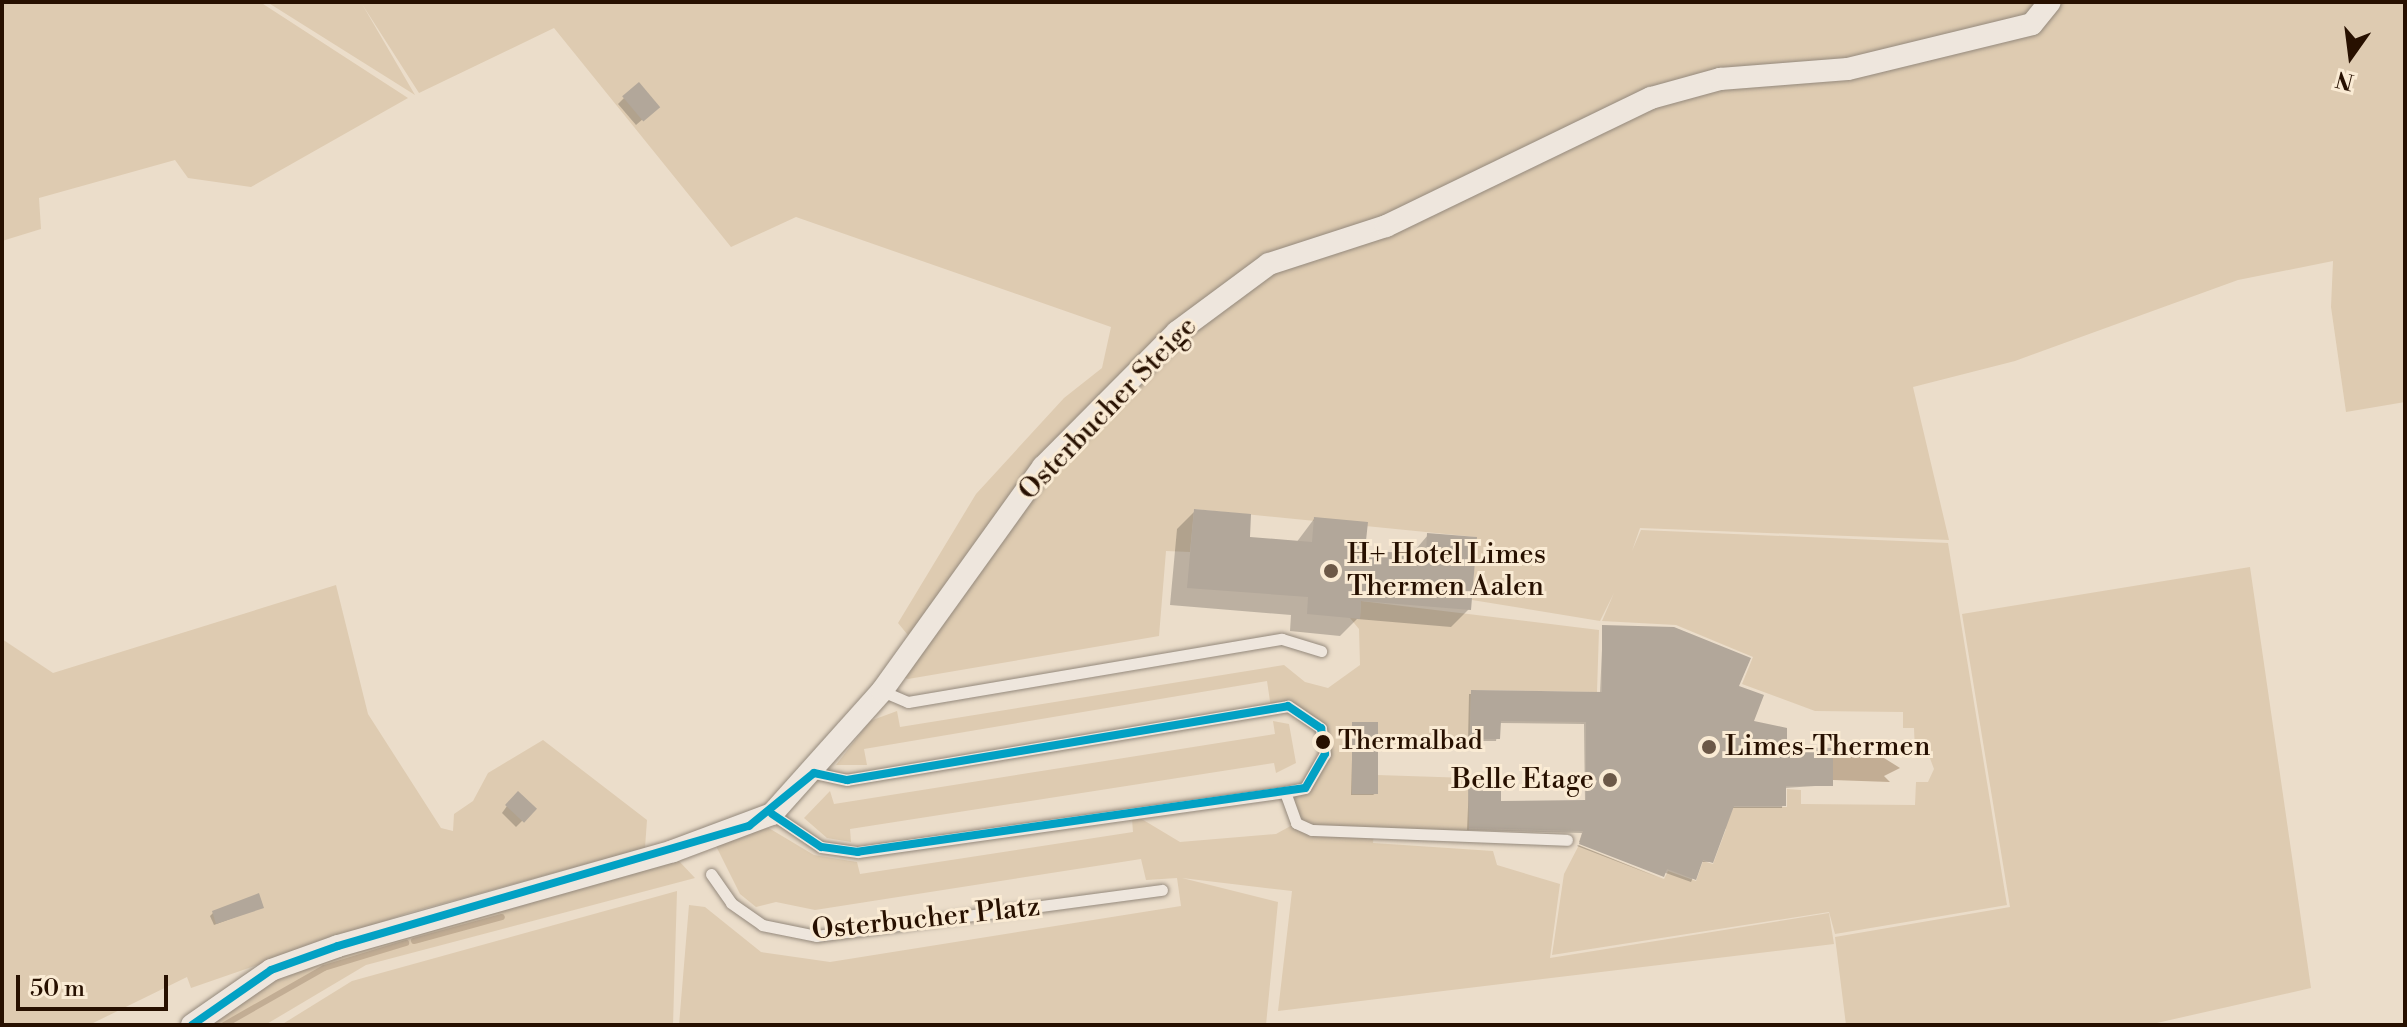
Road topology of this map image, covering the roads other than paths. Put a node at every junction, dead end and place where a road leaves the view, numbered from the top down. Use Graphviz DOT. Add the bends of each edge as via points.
graph roads {
  1 [pos="2050,2"];
  2 [pos="1321,651"];
  3 [pos="882,691"];
  4 [pos="814,773"];
  5 [pos="1285,792"];
  6 [pos="772,814"];
  7 [pos="1567,840"];
  8 [pos="711,874"];
  9 [pos="1162,890"];
  10 [pos="192,1025"];
  1 -- 3 [label="street, Osterbucher Steige" via="2032,24 1848,69 1720,79 1651,98 1386,226 1269,264 1177,332 1043,467"];
  2 -- 3 [label="lane" via="1282,639 908,702"];
  3 -- 4 [label="street, Osterbucher Steige"];
  4 -- 5 [label="lane" via="847,780 1288,706 1321,728 1325,754 1305,788"];
  4 -- 6 [label="street, Osterbucher Steige"];
  5 -- 6 [label="lane" via="858,852 821,847"];
  5 -- 7 [label="lane" via="1296,823 1312,830"];
  6 -- 10 [label="street, Osterbucher Steige" via="673,851 324,950 271,970"];
  8 -- 9 [label="lane, Osterbucher Platz" via="731,903 762,925 816,936"];
}
